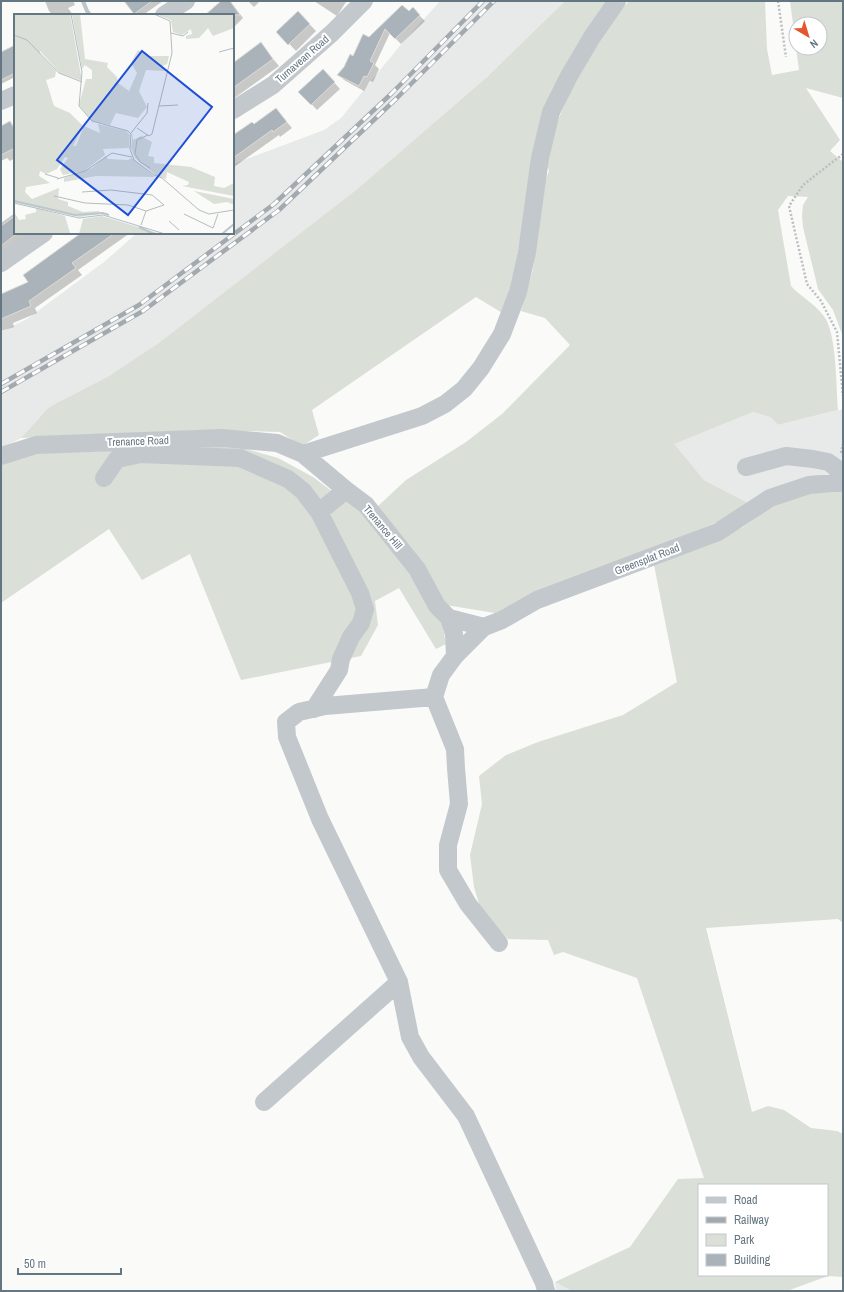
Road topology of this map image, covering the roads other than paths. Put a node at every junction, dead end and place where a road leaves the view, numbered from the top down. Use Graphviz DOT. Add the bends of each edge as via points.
graph roads {
  1 [pos="186,1"];
  2 [pos="364,1"];
  3 [pos="617,1"];
  4 [pos="166,14"];
  5 [pos="14,94"];
  6 [pos="1,101"];
  7 [pos="234,109"];
  8 [pos="43,234"];
  9 [pos="1,262"];
  10 [pos="276,443"];
  11 [pos="303,454"];
  12 [pos="1,456"];
  13 [pos="746,467"];
  14 [pos="104,478"];
  15 [pos="841,483"];
  16 [pos="346,490"];
  17 [pos="319,512"];
  18 [pos="449,618"];
  19 [pos="484,627"];
  20 [pos="455,656"];
  21 [pos="434,697"];
  22 [pos="314,709"];
  23 [pos="499,943"];
  24 [pos="399,982"];
  25 [pos="264,1102"];
  26 [pos="546,1291"];
  1 -- 4 [label="street"];
  2 -- 7 [label="street, Turnavean Road" via="273,85"];
  3 -- 11 [label="street" via="592,37 551,112 540,158 530,239 518,292 502,334 481,368 464,389 422,416"];
  5 -- 6 [label="street"];
  8 -- 9 [label="street"];
  10 -- 11 [label="street, Trenance Hill"];
  10 -- 12 [label="street, Trenance Road" via="222,438 36,445"];
  11 -- 16 [label="street, Trenance Hill"];
  13 -- 15 [label="street" via="786,456 813,459 828,462 838,469"];
  14 -- 17 [label="street" via="117,459 141,454 240,458 288,479 303,491"];
  15 -- 19 [label="street, Greensplat Road" via="809,485 770,498 718,532 537,600"];
  16 -- 17 [label="street"];
  16 -- 18 [label="street, Trenance Hill" via="366,506 417,569 437,606"];
  17 -- 22 [label="street" via="360,592 364,609 361,623 351,637 339,670"];
  18 -- 19 [label="street"];
  18 -- 20 [label="street" via="454,634"];
  19 -- 20 [label="street"];
  20 -- 21 [label="street" via="441,675"];
  21 -- 22 [label="street"];
  21 -- 23 [label="street" via="455,749 459,804 448,845 448,870 468,904"];
  22 -- 24 [label="street" via="299,712 286,722 287,737 320,819"];
  24 -- 25 [label="street"];
  24 -- 26 [label="street" via="410,1037 421,1057 466,1116"];
}
